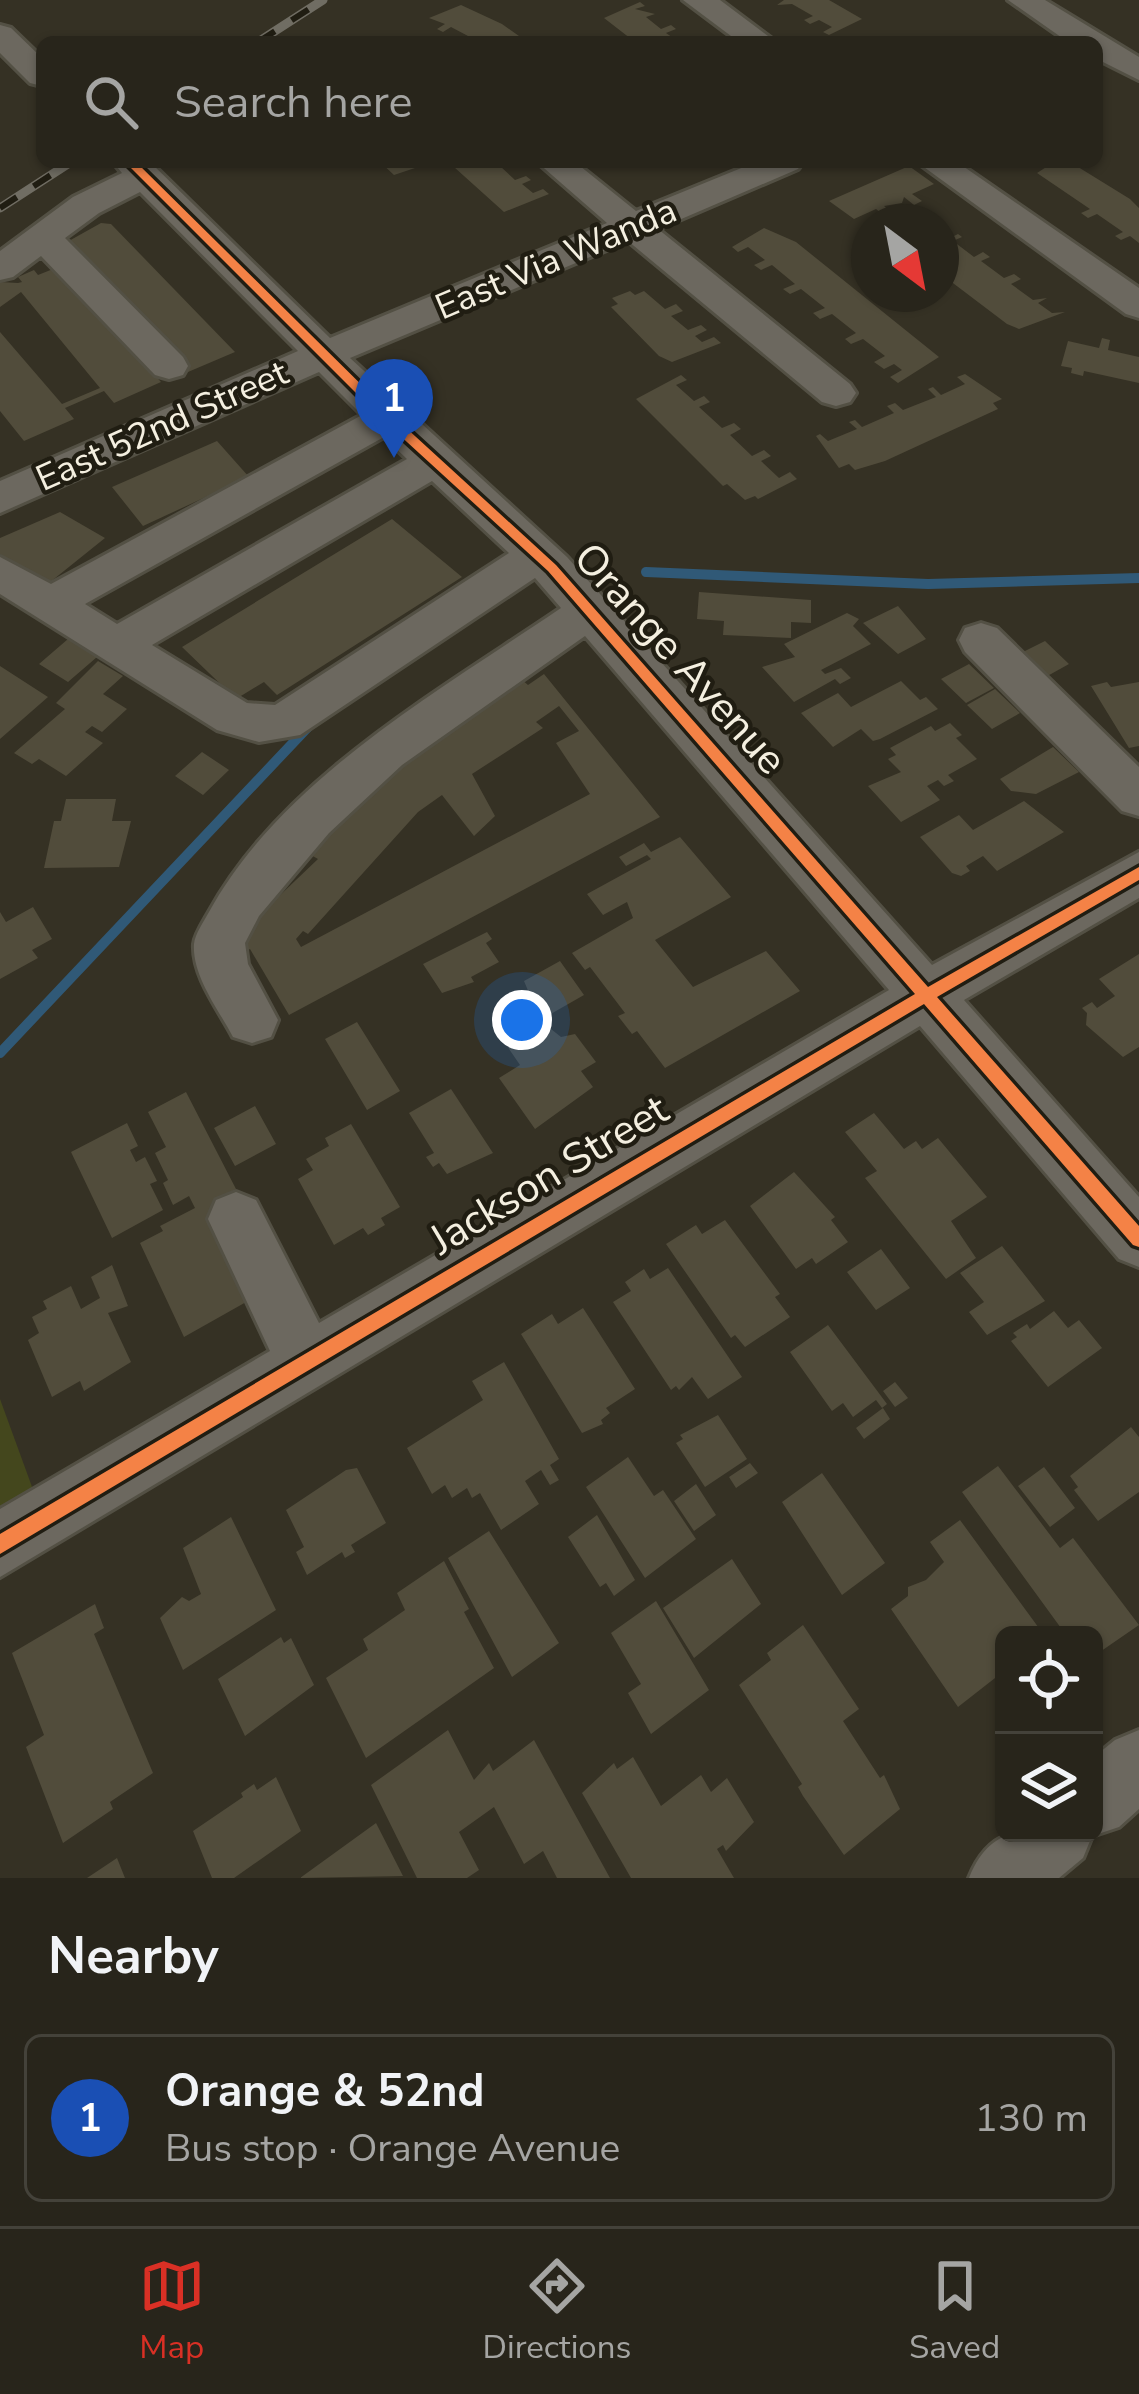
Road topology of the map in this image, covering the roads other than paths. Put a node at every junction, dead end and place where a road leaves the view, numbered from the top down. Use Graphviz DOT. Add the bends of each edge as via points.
graph roads {
  1 [pos="699,0"];
  2 [pos="1024,0"];
  3 [pos="0,34"];
  4 [pos="751,36"];
  5 [pos="1075,36"];
  6 [pos="1103,52"];
  7 [pos="36,70"];
  8 [pos="1139,70"];
  9 [pos="562,168"];
  10 [pos="772,168"];
  11 [pos="943,168"];
  12 [pos="137,169"];
  13 [pos="634,226"];
  14 [pos="43,237"];
  15 [pos="0,269"];
  16 [pos="1139,306"];
  17 [pos="325,355"];
  18 [pos="169,366"];
  19 [pos="836,393"];
  20 [pos="388,418"];
  21 [pos="435,461"];
  22 [pos="0,498"];
  23 [pos="241,499"];
  24 [pos="292,543"];
  25 [pos="538,555"];
  26 [pos="0,573"];
  27 [pos="50,604"];
  28 [pos="590,610"];
  29 [pos="981,640"];
  30 [pos="117,645"];
  31 [pos="1139,797"];
  32 [pos="1139,873"];
  33 [pos="926,994"];
  34 [pos="252,1020"];
  35 [pos="236,1220"];
  36 [pos="1139,1239"];
  37 [pos="306,1360"];
  38 [pos="0,1545"];
  39 [pos="1139,1765"];
  40 [pos="1103,1795"];
  41 [pos="1047,1842"];
  42 [pos="1004,1878"];
  1 -- 4 [label="street"];
  2 -- 5 [label="street"];
  3 -- 7 [label="street"];
  6 -- 8 [label="street"];
  9 -- 13 [label="street"];
  10 -- 13 [label="street, East Via Wanda"];
  11 -- 16 [label="street"];
  12 -- 14 [label="street"];
  12 -- 17 [label="street, Orange Avenue"];
  13 -- 17 [label="street, East Via Wanda"];
  13 -- 19 [label="street"];
  14 -- 15 [label="street"];
  14 -- 18 [label="street"];
  17 -- 20 [label="street, Orange Avenue"];
  17 -- 22 [label="street, East 52nd Street"];
  20 -- 21 [label="street, Orange Avenue"];
  20 -- 23 [label="street"];
  21 -- 24 [label="street"];
  21 -- 25 [label="street, Orange Avenue"];
  23 -- 24 [label="street"];
  23 -- 27 [label="street"];
  24 -- 30 [label="street"];
  25 -- 28 [label="street, Orange Avenue"];
  25 -- 30 [label="street" via="284,722 233,717"];
  26 -- 27 [label="street"];
  27 -- 30 [label="street"];
  28 -- 33 [label="street, Orange Avenue"];
  28 -- 34 [label="street" via="385,752 241,901 219,942 223,968"];
  29 -- 31 [label="street"];
  32 -- 33 [label="street, Jackson Street"];
  33 -- 36 [label="street, Orange Avenue"];
  33 -- 37 [label="street, Jackson Street"];
  35 -- 37 [label="street"];
  37 -- 38 [label="street, Jackson Street"];
  39 -- 40 [label="street"];
  41 -- 42 [label="street"];
}
